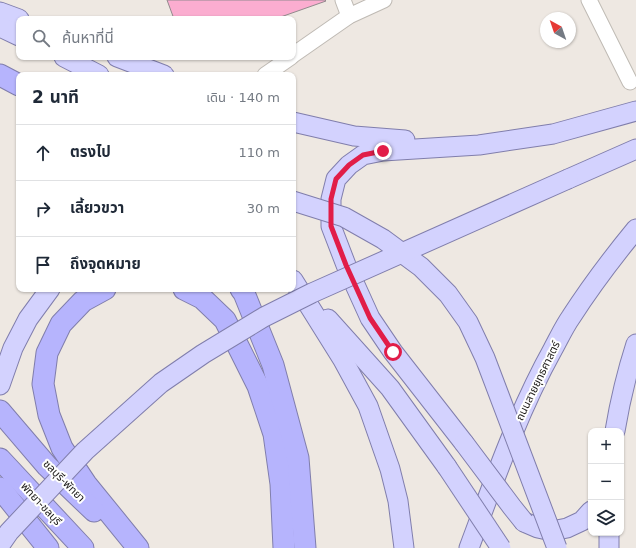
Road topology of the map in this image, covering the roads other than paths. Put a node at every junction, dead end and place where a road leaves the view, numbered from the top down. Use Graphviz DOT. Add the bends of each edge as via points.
graph roads {
  1 [pos="343,0"];
  2 [pos="384,0"];
  3 [pos="589,0"];
  4 [pos="0,12"];
  5 [pos="349,16"];
  6 [pos="16,18"];
  7 [pos="0,27"];
  8 [pos="16,35"];
  9 [pos="296,53"];
  10 [pos="70,60"];
  11 [pos="125,60"];
  12 [pos="286,60"];
  13 [pos="93,72"];
  14 [pos="156,72"];
  15 [pos="269,72"];
  16 [pos="0,75"];
  17 [pos="630,82"];
  18 [pos="16,83"];
  19 [pos="636,111"];
  20 [pos="296,123"];
  21 [pos="479,145"];
  22 [pos="636,149"];
  23 [pos="296,202"];
  24 [pos="636,229"];
  25 [pos="296,283"];
  26 [pos="296,285"];
  27 [pos="48,292"];
  28 [pos="100,292"];
  29 [pos="190,292"];
  30 [pos="243,292"];
  31 [pos="636,344"];
  32 [pos="0,385"];
  33 [pos="0,411"];
  34 [pos="615,428"];
  35 [pos="85,451"];
  36 [pos="0,459"];
  37 [pos="0,488"];
  38 [pos="588,514"];
  39 [pos="609,536"];
  40 [pos="0,545"];
  41 [pos="12,548"];
  42 [pos="48,548"];
  43 [pos="83,548"];
  44 [pos="131,548"];
  45 [pos="138,548"];
  46 [pos="284,548"];
  47 [pos="305,548"];
  48 [pos="404,548"];
  49 [pos="468,548"];
  50 [pos="501,548"];
  51 [pos="557,548"];
  52 [pos="609,548"];
  1 -- 5 [label="lane"];
  2 -- 5 [label="lane"];
  3 -- 17 [label="lane"];
  4 -- 6 [label="main road"];
  5 -- 9 [label="lane"];
  7 -- 8 [label="main road"];
  10 -- 13 [label="main road"];
  11 -- 14 [label="main road"];
  12 -- 15 [label="lane"];
  16 -- 18 [label="highway"];
  19 -- 21 [label="main road" via="554,134"];
  20 -- 21 [label="main road" via="354,136"];
  21 -- 38 [label="main road, bridge" via="383,151 363,155 336,179 331,199 331,226 370,318 393,352 524,522 552,531 567,528 582,521"];
  22 -- 35 [label="main road, bridge" via="312,293 264,317 161,383"];
  23 -- 51 [label="main road, bridge" via="344,217 383,238 421,267 448,294 468,322 485,358"];
  24 -- 49 [label="main road, ถนนสายยุทธศาสตร์" via="608,262 570,318 542,369 519,417"];
  25 -- 50 [label="main road, bridge" via="390,388"];
  26 -- 48 [label="main road" via="343,360 368,406 390,469 398,501"];
  27 -- 32 [label="main road" via="28,318 13,348"];
  28 -- 45 [label="highway" via="83,301 61,324 47,353 43,384 49,415 62,448 86,484"];
  29 -- 46 [label="highway" via="202,298 225,320 258,386 274,434 281,484"];
  30 -- 47 [label="highway" via="273,366 298,458"];
  31 -- 34 [label="main road"];
  33 -- 44 [label="highway, ชลบุรี-พัทยา" via="47,466"];
  35 -- 40 [label="main road, bridge"];
  35 -- 41 [label="main road, bridge"];
  36 -- 43 [label="highway, พัทยา-ชลบุรี"];
  37 -- 42 [label="highway"];
  39 -- 52 [label="main road"];
}
